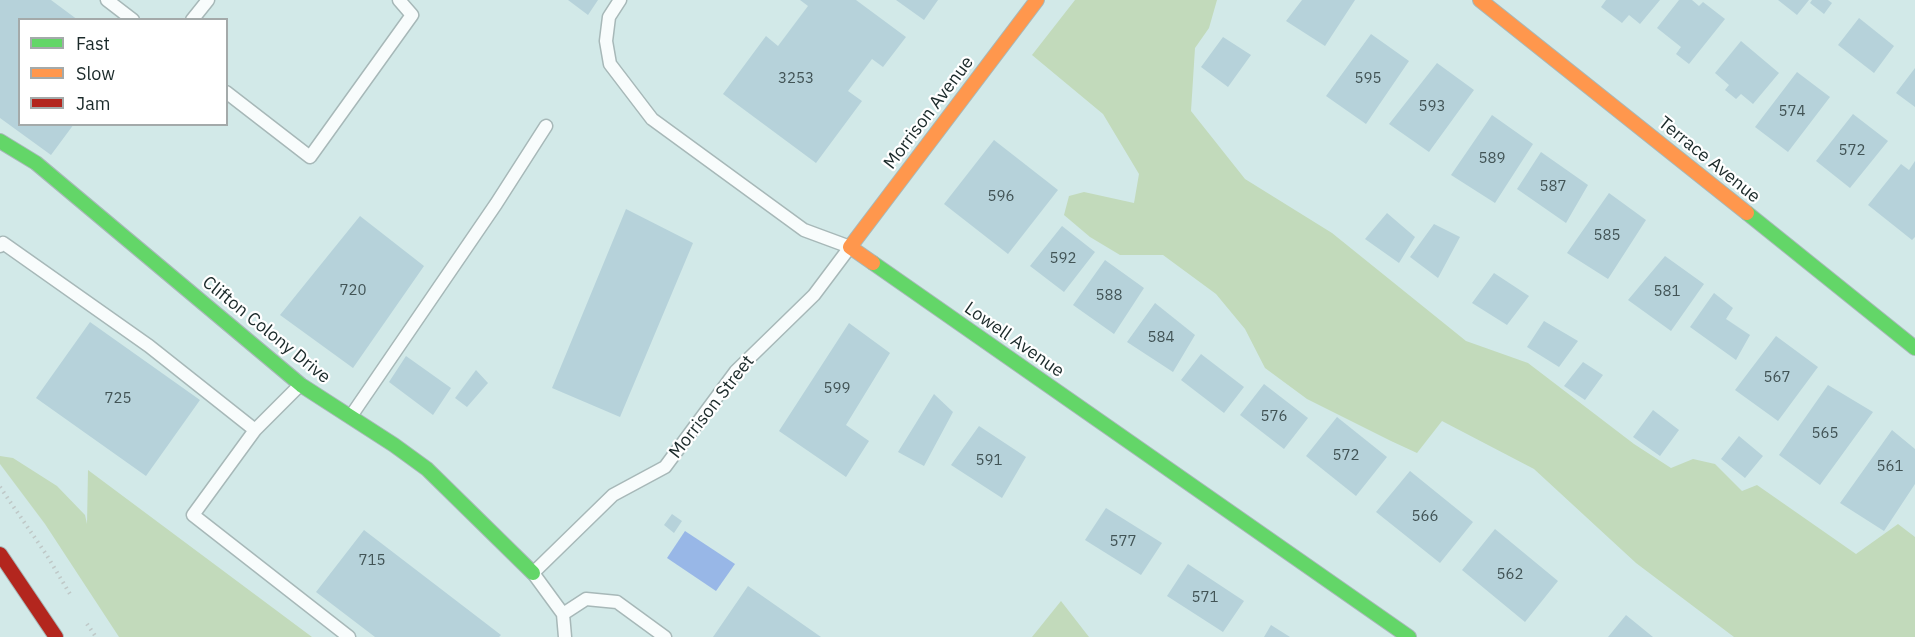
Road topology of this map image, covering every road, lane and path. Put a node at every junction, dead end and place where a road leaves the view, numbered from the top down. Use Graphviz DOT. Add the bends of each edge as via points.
graph roads {
  1 [pos="107,0"];
  2 [pos="208,0"];
  3 [pos="399,0"];
  4 [pos="620,0"];
  5 [pos="1037,0"];
  6 [pos="1480,0"];
  7 [pos="130,18"];
  8 [pos="194,18"];
  9 [pos="228,94"];
  10 [pos="546,126"];
  11 [pos="0,141"];
  12 [pos="0,246"];
  13 [pos="850,247"];
  14 [pos="1915,348"];
  15 [pos="301,385"];
  16 [pos="351,417"];
  17 [pos="255,430"];
  18 [pos="0,487"];
  19 [pos="0,554"];
  20 [pos="533,573"];
  21 [pos="75,603"];
  22 [pos="563,614"];
  23 [pos="86,622"];
  24 [pos="56,637"];
  25 [pos="96,637"];
  26 [pos="349,637"];
  27 [pos="565,637"];
  28 [pos="665,637"];
  29 [pos="1409,637"];
  1 -- 7 [label="lane"];
  2 -- 8 [label="lane"];
  3 -- 9 [label="lane" via="412,15 310,157"];
  4 -- 13 [label="lane, Lowell Avenue" via="609,17 606,41 610,64 652,119 804,230"];
  5 -- 13 [label="street, Morrison Avenue"];
  6 -- 14 [label="street, Terrace Avenue"];
  10 -- 16 [label="lane"];
  11 -- 15 [label="street, Clifton Colony Drive" via="36,163"];
  12 -- 17 [label="lane" via="3,243 149,346"];
  13 -- 20 [label="lane, Morrison Street" via="814,295 736,371 665,467 613,495"];
  13 -- 29 [label="street, Lowell Avenue"];
  15 -- 16 [label="street, Clifton Colony Drive"];
  15 -- 17 [label="lane"];
  16 -- 20 [label="street, Clifton Colony Drive" via="427,469"];
  17 -- 26 [label="lane" via="193,515"];
  18 -- 21 [label="path"];
  19 -- 24 [label="street"];
  20 -- 22 [label="lane"];
  22 -- 27 [label="lane"];
  22 -- 28 [label="lane" via="586,599 617,602"];
  23 -- 25 [label="path"];
}
